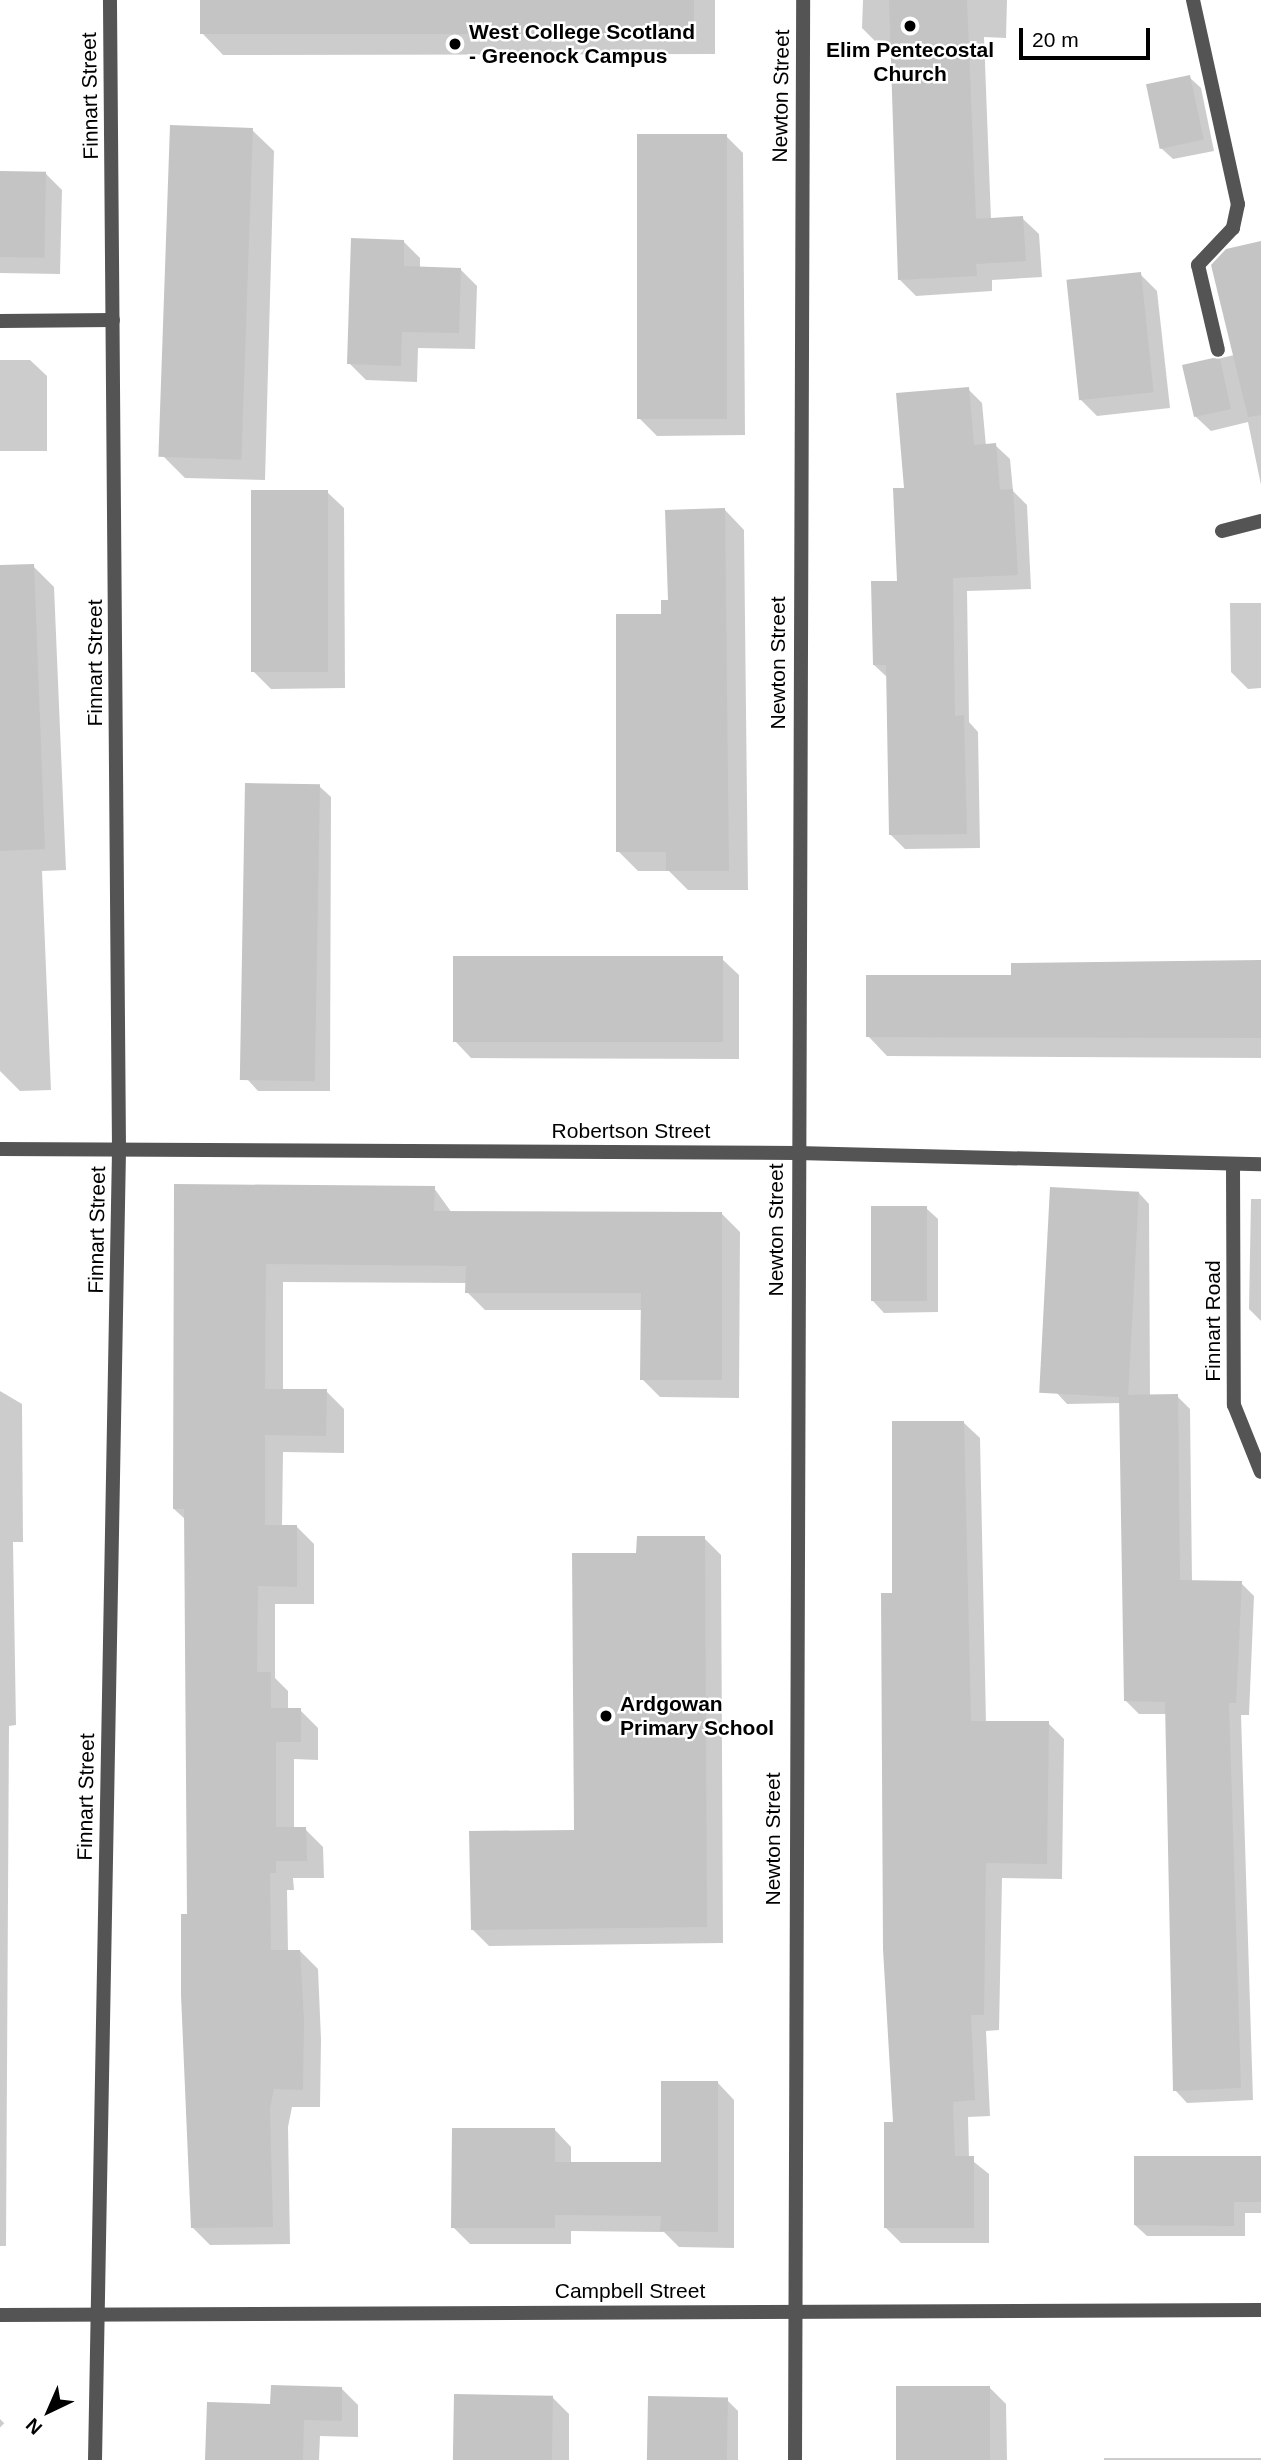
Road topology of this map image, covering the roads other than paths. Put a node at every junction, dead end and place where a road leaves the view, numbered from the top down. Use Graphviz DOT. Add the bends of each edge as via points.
graph roads {
  1 [pos="110,0"];
  2 [pos="803,0"];
  3 [pos="1193,0"];
  4 [pos="113,320"];
  5 [pos="0,321"];
  6 [pos="1218,350"];
  7 [pos="1261,522"];
  8 [pos="1222,531"];
  9 [pos="0,1149"];
  10 [pos="119,1150"];
  11 [pos="797,1153"];
  12 [pos="1233,1164"];
  13 [pos="1261,1164"];
  14 [pos="1261,1472"];
  15 [pos="1261,2310"];
  16 [pos="791,2312"];
  17 [pos="97,2314"];
  18 [pos="0,2315"];
  19 [pos="95,2460"];
  20 [pos="795,2460"];
  1 -- 4 [label="street, Finnart Street"];
  2 -- 11 [label="street, Newton Street"];
  3 -- 6 [label="street" via="1238,204 1233,228 1198,265"];
  4 -- 5 [label="street"];
  4 -- 10 [label="street, Finnart Street"];
  7 -- 8 [label="street"];
  9 -- 10 [label="street, Robertson Street"];
  10 -- 11 [label="street, Robertson Street"];
  10 -- 17 [label="street, Finnart Street"];
  11 -- 12 [label="street, Robertson Street"];
  11 -- 16 [label="street, Newton Street"];
  12 -- 13 [label="street, Robertson Street"];
  12 -- 14 [label="street, Finnart Road" via="1234,1405"];
  15 -- 16 [label="street, Campbell Street"];
  16 -- 17 [label="street, Campbell Street"];
  16 -- 20 [label="street, Newton Street"];
  17 -- 18 [label="street, Campbell Street"];
  17 -- 19 [label="street, Finnart Street"];
}
